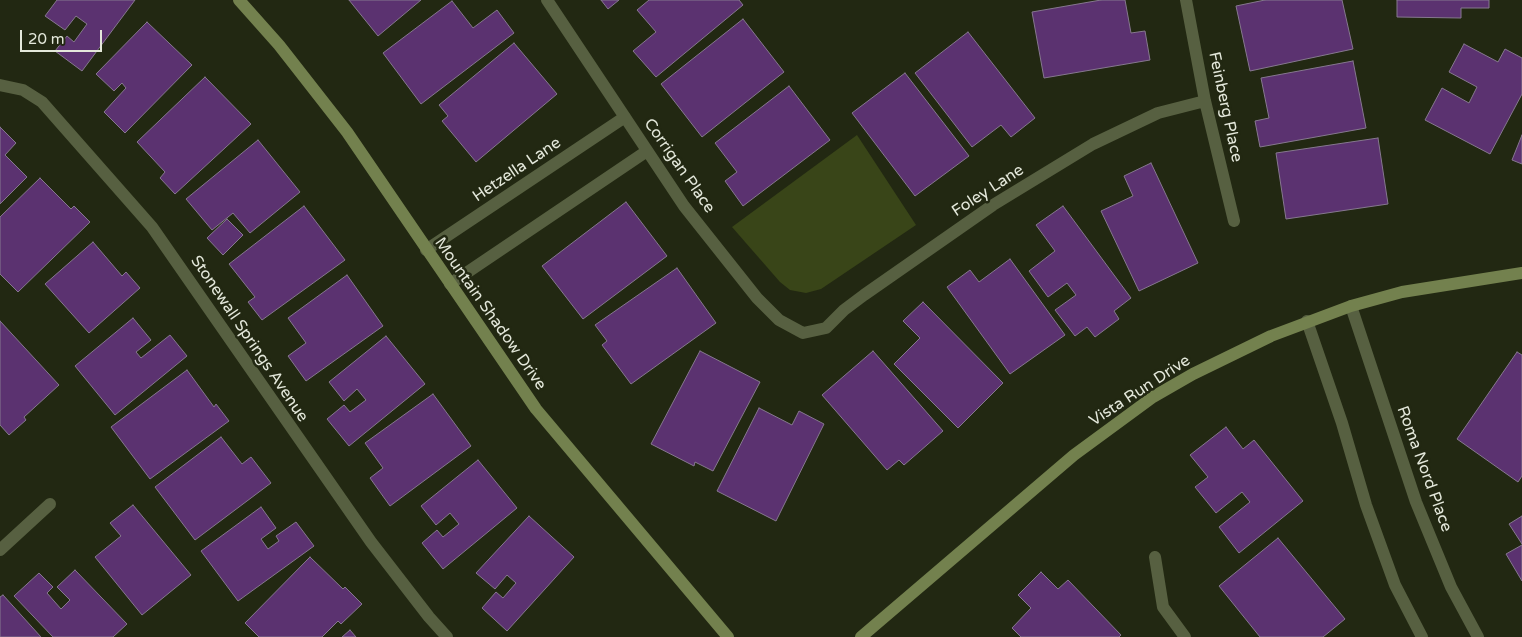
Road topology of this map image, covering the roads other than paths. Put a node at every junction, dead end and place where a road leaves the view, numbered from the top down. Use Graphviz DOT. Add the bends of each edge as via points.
graph roads {
  1 [pos="239,0"];
  2 [pos="547,0"];
  3 [pos="1186,0"];
  4 [pos="1,85"];
  5 [pos="1205,101"];
  6 [pos="625,117"];
  7 [pos="647,151"];
  8 [pos="1234,221"];
  9 [pos="426,250"];
  10 [pos="1522,273"];
  11 [pos="450,284"];
  12 [pos="1351,306"];
  13 [pos="1307,321"];
  14 [pos="803,333"];
  15 [pos="50,504"];
  16 [pos="0,550"];
  17 [pos="1155,558"];
  18 [pos="447,637"];
  19 [pos="728,637"];
  20 [pos="861,637"];
  21 [pos="1185,637"];
  22 [pos="1422,637"];
  23 [pos="1478,637"];
  1 -- 9 [label="street, Mountain Shadow Drive" via="312,86"];
  2 -- 6 [label="street, Corrigan Place"];
  3 -- 5 [label="street, Feinberg Place"];
  4 -- 18 [label="street, Stonewall Springs Avenue" via="23,90 42,102 152,227 371,542"];
  5 -- 8 [label="street, Feinberg Place"];
  5 -- 14 [label="street, Foley Lane" via="1158,113 1093,144 993,205 864,295 826,328"];
  6 -- 7 [label="street, Corrigan Place"];
  6 -- 9 [label="street, Hetzella Lane"];
  7 -- 11 [label="street"];
  7 -- 14 [label="street, Corrigan Place" via="684,206 757,298 779,320"];
  9 -- 11 [label="street, Mountain Shadow Drive"];
  10 -- 12 [label="street, Vista Run Drive" via="1402,292"];
  11 -- 19 [label="street, Mountain Shadow Drive" via="536,409"];
  12 -- 13 [label="street, Vista Run Drive"];
  12 -- 23 [label="street, Roma Nord Place" via="1416,502 1451,587"];
  13 -- 20 [label="street, Vista Run Drive" via="1233,353 1146,402 1074,455"];
  13 -- 22 [label="street" via="1392,576"];
  15 -- 16 [label="street"];
  17 -- 21 [label="street" via="1163,607"];
}
